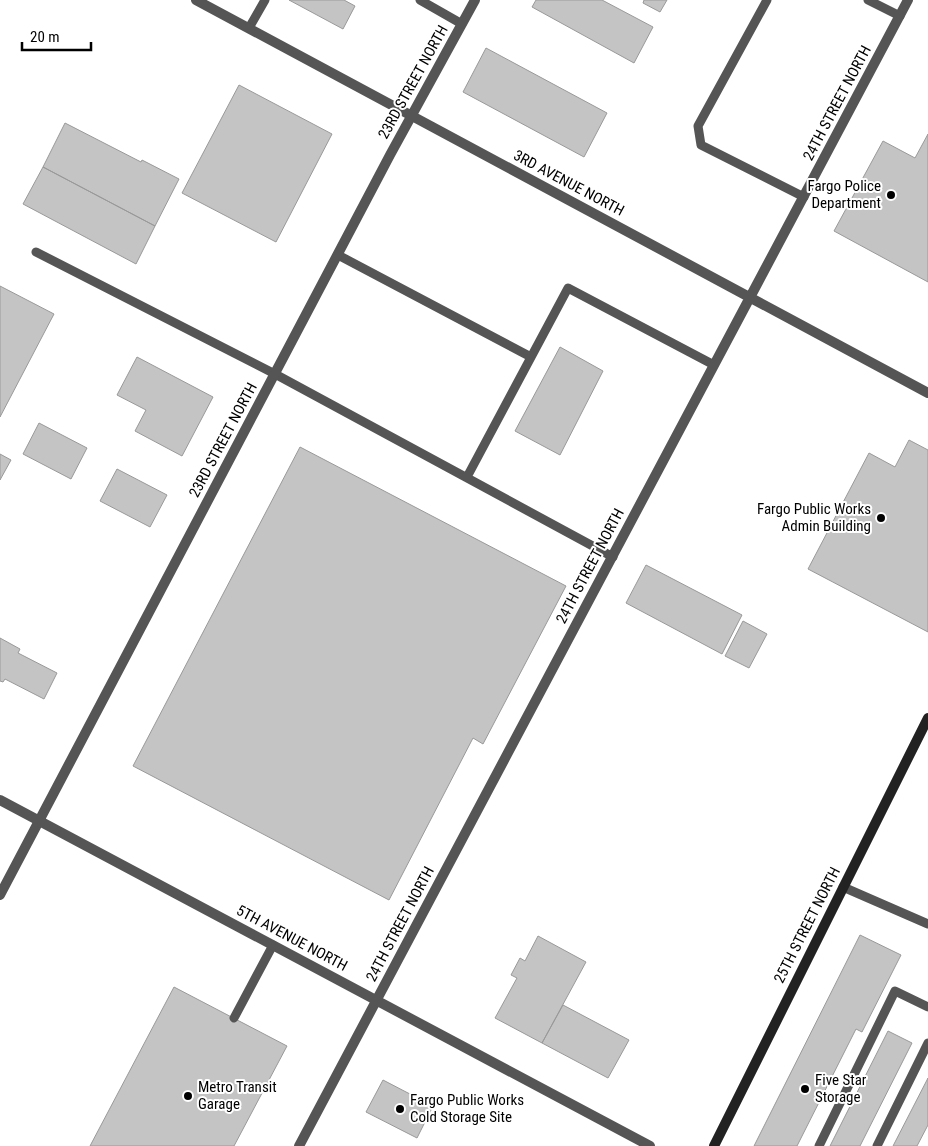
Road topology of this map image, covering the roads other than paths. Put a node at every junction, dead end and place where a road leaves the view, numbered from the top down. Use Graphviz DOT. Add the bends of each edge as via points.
graph roads {
  1 [pos="196,0"];
  2 [pos="264,0"];
  3 [pos="420,0"];
  4 [pos="475,0"];
  5 [pos="767,0"];
  6 [pos="868,0"];
  7 [pos="908,0"];
  8 [pos="900,16"];
  9 [pos="462,24"];
  10 [pos="249,28"];
  11 [pos="411,116"];
  12 [pos="804,197"];
  13 [pos="36,252"];
  14 [pos="338,255"];
  15 [pos="750,297"];
  16 [pos="531,357"];
  17 [pos="714,365"];
  18 [pos="275,374"];
  19 [pos="928,393"];
  20 [pos="466,477"];
  21 [pos="612,556"];
  22 [pos="928,718"];
  23 [pos="0,800"];
  24 [pos="39,821"];
  25 [pos="843,887"];
  26 [pos="0,895"];
  27 [pos="928,924"];
  28 [pos="273,945"];
  29 [pos="376,1000"];
  30 [pos="928,1007"];
  31 [pos="234,1018"];
  32 [pos="928,1043"];
  33 [pos="299,1146"];
  34 [pos="650,1146"];
  35 [pos="714,1146"];
  36 [pos="819,1146"];
  37 [pos="877,1146"];
  1 -- 10 [label="street, 3RD AVENUE NORTH"];
  2 -- 10 [label="lane"];
  3 -- 9 [label="lane"];
  4 -- 9 [label="street, 23RD STREET NORTH"];
  5 -- 12 [label="lane" via="698,126 701,145"];
  6 -- 8 [label="lane"];
  7 -- 8 [label="street, 24TH STREET NORTH"];
  8 -- 12 [label="street, 24TH STREET NORTH"];
  9 -- 11 [label="street, 23RD STREET NORTH"];
  10 -- 11 [label="street, 3RD AVENUE NORTH"];
  11 -- 14 [label="street, 23RD STREET NORTH"];
  11 -- 15 [label="street, 3RD AVENUE NORTH"];
  12 -- 15 [label="street, 24TH STREET NORTH"];
  13 -- 18 [label="lane"];
  14 -- 16 [label="lane"];
  14 -- 18 [label="street, 23RD STREET NORTH"];
  15 -- 17 [label="street, 24TH STREET NORTH"];
  15 -- 19 [label="street, 3RD AVENUE NORTH"];
  16 -- 17 [label="lane" via="568,288"];
  16 -- 20 [label="lane"];
  17 -- 21 [label="street, 24TH STREET NORTH"];
  18 -- 20 [label="lane"];
  18 -- 24 [label="street, 23RD STREET NORTH"];
  20 -- 21 [label="lane"];
  21 -- 29 [label="street, 24TH STREET NORTH"];
  22 -- 25 [label="main road, 25TH STREET NORTH"];
  23 -- 24 [label="street, 5TH AVENUE NORTH"];
  24 -- 26 [label="street, 23RD STREET NORTH"];
  24 -- 28 [label="street, 5TH AVENUE NORTH"];
  25 -- 27 [label="lane"];
  25 -- 35 [label="main road, 25TH STREET NORTH"];
  28 -- 29 [label="street, 5TH AVENUE NORTH"];
  28 -- 31 [label="lane"];
  29 -- 33 [label="street, 24TH STREET NORTH"];
  29 -- 34 [label="street, 5TH AVENUE NORTH"];
  30 -- 36 [label="lane" via="895,991"];
  32 -- 37 [label="lane"];
}
